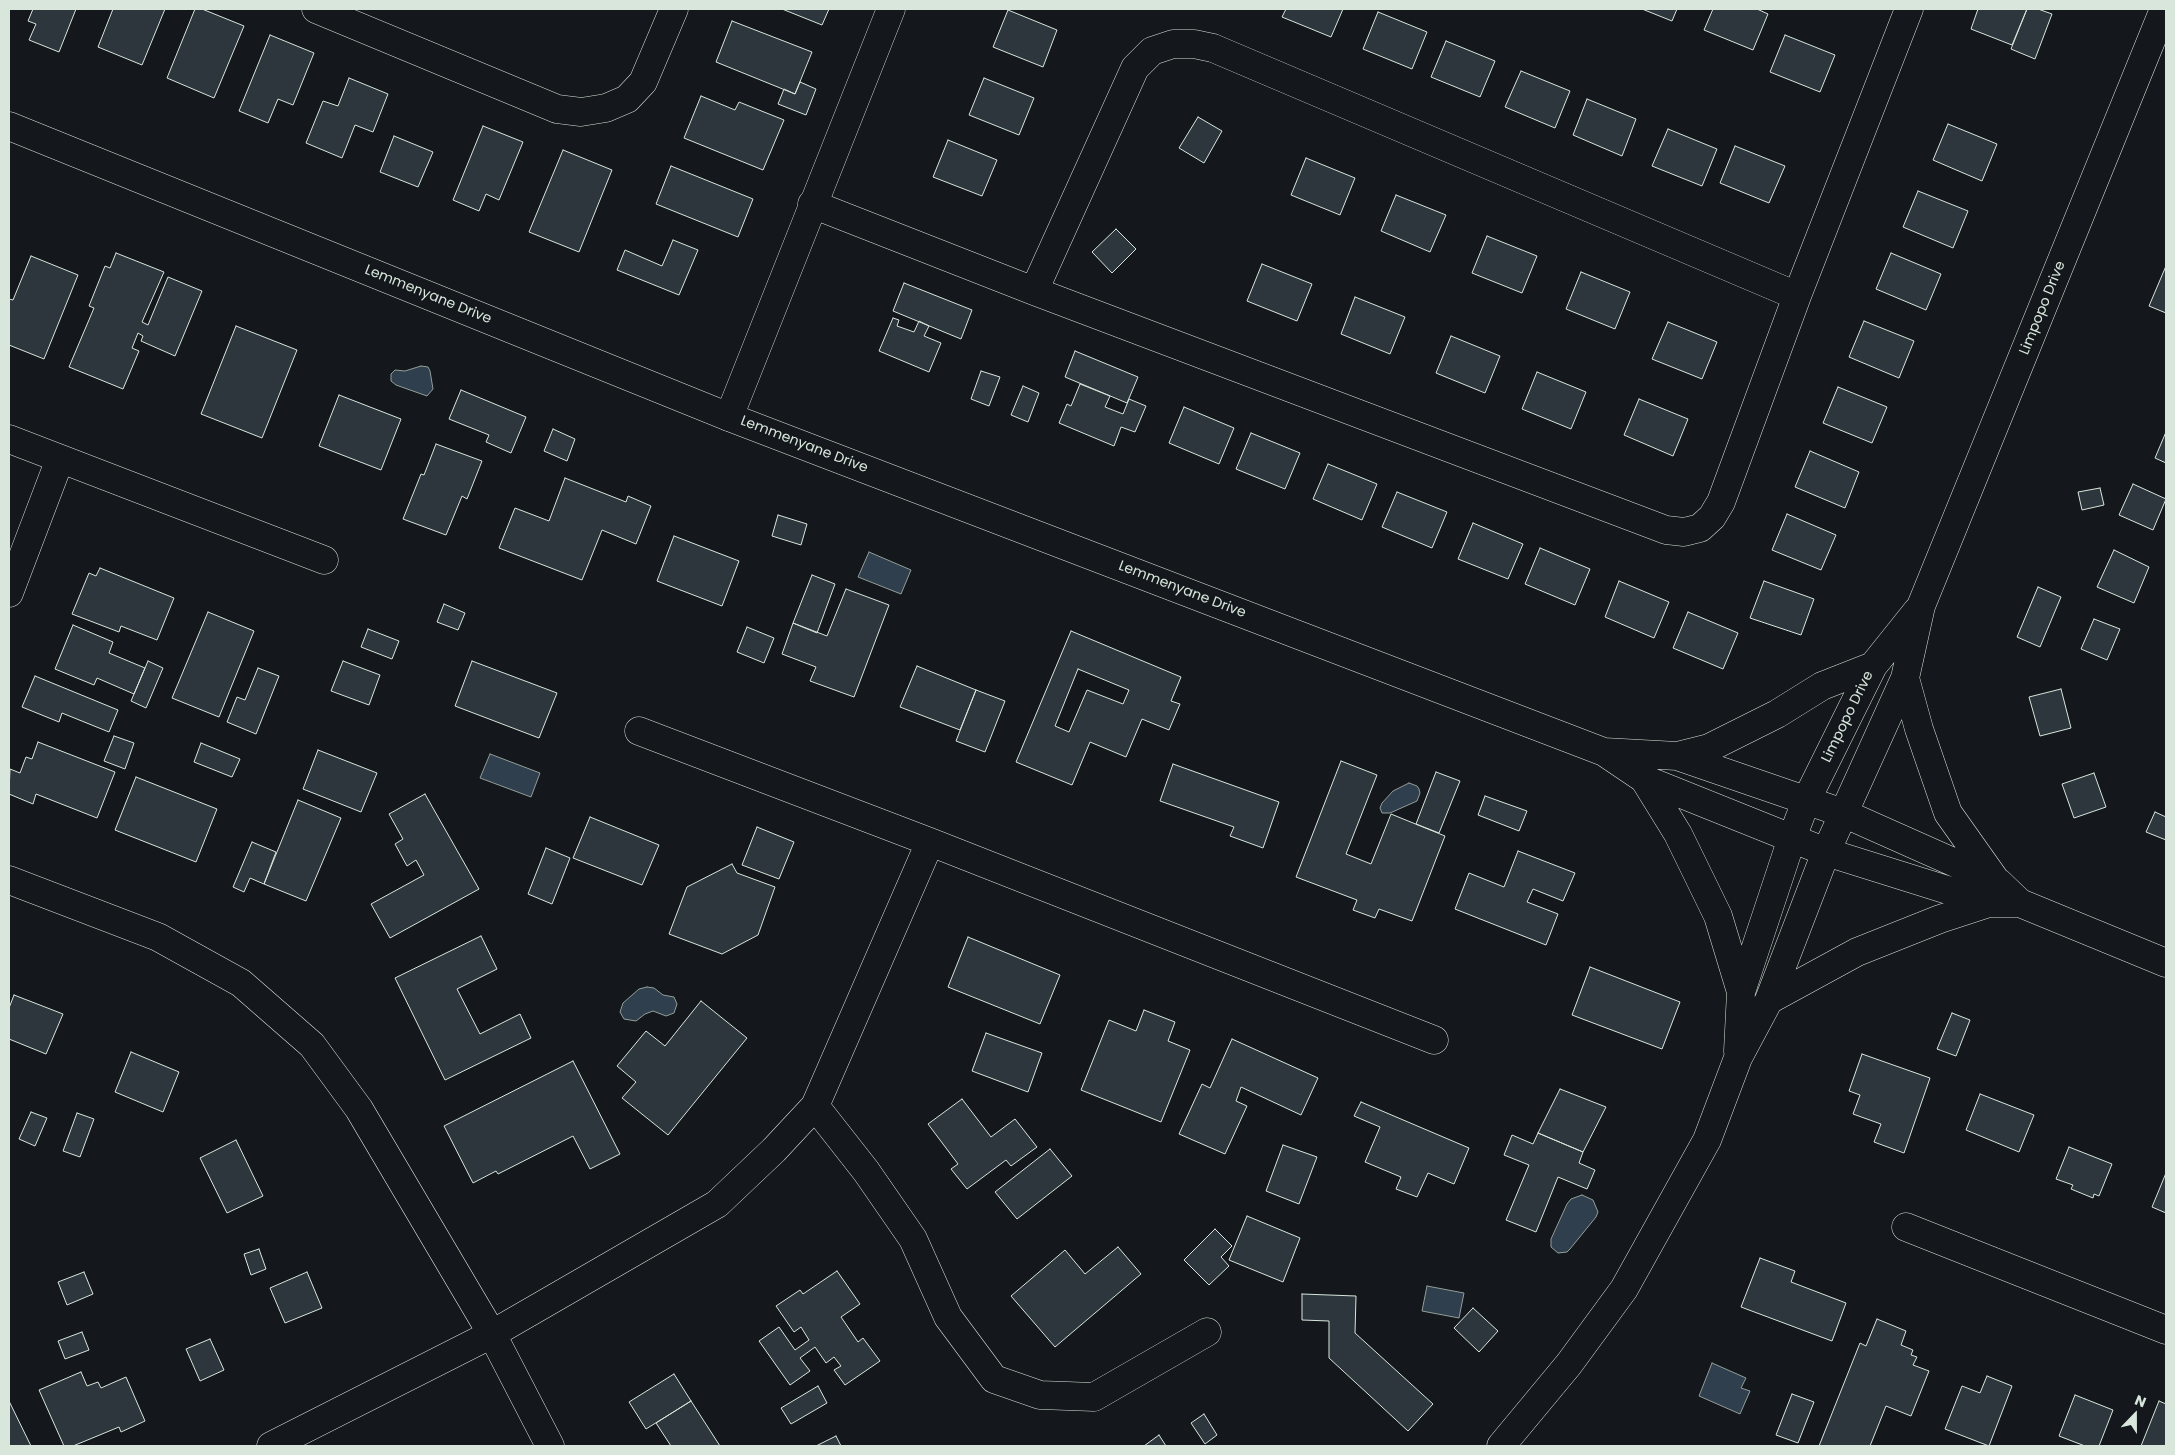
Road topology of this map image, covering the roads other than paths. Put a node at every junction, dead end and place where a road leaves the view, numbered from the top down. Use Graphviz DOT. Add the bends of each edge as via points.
graph roads {
  1 [pos="316,9"];
  2 [pos="674,9"];
  3 [pos="891,9"];
  4 [pos="1908,9"];
  5 [pos="2164,9"];
  6 [pos="9,126"];
  7 [pos="812,204"];
  8 [pos="1034,291"];
  9 [pos="1797,296"];
  10 [pos="729,416"];
  11 [pos="9,439"];
  12 [pos="60,459"];
  13 [pos="324,560"];
  14 [pos="9,593"];
  15 [pos="1921,606"];
  16 [pos="1873,666"];
  17 [pos="1905,678"];
  18 [pos="639,730"];
  19 [pos="1604,752"];
  20 [pos="1677,756"];
  21 [pos="1644,779"];
  22 [pos="1806,801"];
  23 [pos="1843,813"];
  24 [pos="1792,838"];
  25 [pos="930,842"];
  26 [pos="1826,852"];
  27 [pos="9,880"];
  28 [pos="1994,893"];
  29 [pos="2166,963"];
  30 [pos="1741,992"];
  31 [pos="1769,1000"];
  32 [pos="1434,1040"];
  33 [pos="1738,1058"];
  34 [pos="815,1106"];
  35 [pos="1906,1227"];
  36 [pos="2166,1330"];
  37 [pos="1207,1332"];
  38 [pos="492,1334"];
  39 [pos="271,1446"];
  40 [pos="550,1446"];
  41 [pos="1501,1446"];
  1 -- 2 [label="street" via="557,109 581,112 606,108 627,99 642,82"];
  3 -- 7 [label="street"];
  4 -- 9 [label="street"];
  5 -- 15 [label="street, Limpopo Drive"];
  6 -- 10 [label="street, Lemmenyane Drive"];
  7 -- 8 [label="street"];
  7 -- 10 [label="street"];
  8 -- 9 [label="street" via="1666,530 1684,532 1700,528 1721,502"];
  8 -- 9 [label="street" via="1135,68 1152,51 1173,44 1194,44 1213,48"];
  10 -- 19 [label="street, Lemmenyane Drive"];
  11 -- 12 [label="street"];
  12 -- 13 [label="street"];
  12 -- 14 [label="street"];
  15 -- 16 [label="street, Limpopo Drive"];
  15 -- 17 [label="street, Limpopo Drive"];
  16 -- 20 [label="street" via="1822,686 1777,714 1709,748"];
  16 -- 22 [label="street, Limpopo Drive"];
  17 -- 23 [label="street, Limpopo Drive"];
  17 -- 28 [label="street" via="1948,814 1971,848"];
  18 -- 25 [label="street"];
  19 -- 20 [label="street"];
  19 -- 21 [label="street"];
  20 -- 22 [label="street"];
  21 -- 24 [label="street"];
  21 -- 30 [label="street" via="1678,834 1718,916"];
  22 -- 23 [label="street"];
  22 -- 24 [label="street, Limpopo Drive"];
  23 -- 26 [label="street, Limpopo Drive"];
  23 -- 28 [label="street"];
  24 -- 26 [label="street"];
  24 -- 30 [label="street, Limpopo Drive"];
  25 -- 32 [label="street"];
  25 -- 34 [label="street"];
  26 -- 28 [label="street"];
  26 -- 31 [label="street, Limpopo Drive"];
  27 -- 38 [label="street" via="158,937 241,983 312,1045 359,1108"];
  28 -- 29 [label="street"];
  28 -- 31 [label="street" via="1858,952"];
  30 -- 33 [label="street"];
  31 -- 33 [label="street, Limpopo Drive"];
  33 -- 41 [label="street" via="1707,1140 1624,1289"];
  34 -- 37 [label="street" via="866,1170 913,1239 948,1317 994,1379 1040,1396 1094,1397"];
  34 -- 38 [label="street" via="717,1204"];
  35 -- 36 [label="street"];
  38 -- 39 [label="street"];
  38 -- 40 [label="street"];
}
